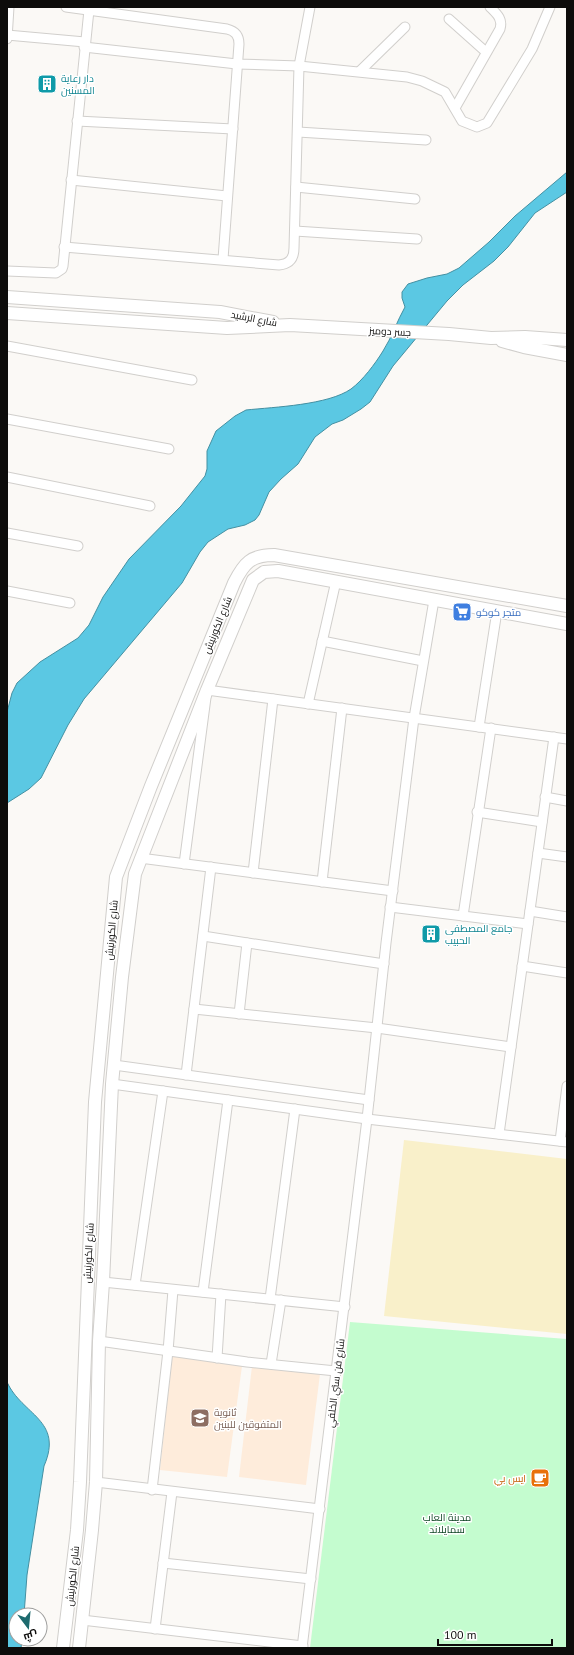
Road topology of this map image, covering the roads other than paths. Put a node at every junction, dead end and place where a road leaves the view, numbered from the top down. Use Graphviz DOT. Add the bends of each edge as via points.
graph roads {
  1 [pos="9,7"];
  2 [pos="66,7"];
  3 [pos="310,7"];
  4 [pos="490,7"];
  5 [pos="550,7"];
  6 [pos="89,10"];
  7 [pos="449,19"];
  8 [pos="405,27"];
  9 [pos="7,35"];
  10 [pos="7,41"];
  11 [pos="84,45"];
  12 [pos="486,52"];
  13 [pos="237,64"];
  14 [pos="299,66"];
  15 [pos="360,71"];
  16 [pos="454,108"];
  17 [pos="77,121"];
  18 [pos="233,129"];
  19 [pos="298,132"];
  20 [pos="426,140"];
  21 [pos="71,180"];
  22 [pos="296,187"];
  23 [pos="227,196"];
  24 [pos="415,199"];
  25 [pos="295,231"];
  26 [pos="417,238"];
  27 [pos="64,247"];
  28 [pos="222,259"];
  29 [pos="7,271"];
  30 [pos="7,297"];
  31 [pos="7,313"];
  32 [pos="290,326"];
  33 [pos="491,338"];
  34 [pos="567,340"];
  35 [pos="7,346"];
  36 [pos="567,355"];
  37 [pos="192,380"];
  38 [pos="7,418"];
  39 [pos="169,449"];
  40 [pos="7,477"];
  41 [pos="150,506"];
  42 [pos="7,533"];
  43 [pos="78,546"];
  44 [pos="336,581"];
  45 [pos="7,591"];
  46 [pos="434,600"];
  47 [pos="70,604"];
  48 [pos="563,605"];
  49 [pos="497,611"];
  50 [pos="554,621"];
  51 [pos="567,624"];
  52 [pos="322,641"];
  53 [pos="424,660"];
  54 [pos="207,690"];
  55 [pos="274,699"];
  56 [pos="308,704"];
  57 [pos="342,708"];
  58 [pos="414,718"];
  59 [pos="479,727"];
  60 [pos="491,728"];
  61 [pos="554,737"];
  62 [pos="567,739"];
  63 [pos="545,797"];
  64 [pos="567,801"];
  65 [pos="477,812"];
  66 [pos="542,822"];
  67 [pos="538,853"];
  68 [pos="567,857"];
  69 [pos="140,858"];
  70 [pos="184,864"];
  71 [pos="211,867"];
  72 [pos="254,873"];
  73 [pos="322,882"];
  74 [pos="392,891"];
  75 [pos="390,907"];
  76 [pos="530,912"];
  77 [pos="463,916"];
  78 [pos="567,917"];
  79 [pos="528,924"];
  80 [pos="111,929"];
  81 [pos="128,930"];
  82 [pos="203,936"];
  83 [pos="247,943"];
  84 [pos="384,964"];
  85 [pos="522,966"];
  86 [pos="567,973"];
  87 [pos="194,1009"];
  88 [pos="238,1014"];
  89 [pos="377,1028"];
  90 [pos="511,1047"];
  91 [pos="114,1065"];
  92 [pos="186,1075"];
  93 [pos="112,1084"];
  94 [pos="567,1086"];
  95 [pos="163,1091"];
  96 [pos="228,1100"];
  97 [pos="369,1100"];
  98 [pos="295,1109"];
  99 [pos="367,1119"];
  100 [pos="499,1134"];
  101 [pos="564,1142"];
  102 [pos="90,1200"];
  103 [pos="107,1200"];
  104 [pos="104,1282"];
  105 [pos="135,1285"];
  106 [pos="173,1290"];
  107 [pos="203,1292"];
  108 [pos="221,1294"];
  109 [pos="270,1299"];
  110 [pos="281,1300"];
  111 [pos="345,1307"];
  112 [pos="99,1341"];
  113 [pos="168,1351"];
  114 [pos="217,1358"];
  115 [pos="272,1364"];
  116 [pos="336,1371"];
  117 [pos="96,1482"];
  118 [pos="152,1490"];
  119 [pos="172,1492"];
  120 [pos="320,1509"];
  121 [pos="163,1562"];
  122 [pos="311,1579"];
  123 [pos="82,1620"];
  124 [pos="155,1629"];
  125 [pos="230,1638"];
  126 [pos="302,1647"];
  127 [pos="63,1648"];
  128 [pos="79,1648"];
  129 [pos="228,1648"];
  1 -- 9 [label="street"];
  2 -- 6 [label="street"];
  3 -- 14 [label="street"];
  4 -- 12 [label="street" via="499,17 501,25"];
  5 -- 16 [label="street" via="532,49 487,123 478,127 462,121"];
  6 -- 11 [label="street"];
  6 -- 13 [label="street" via="232,30 239,38"];
  7 -- 12 [label="street"];
  8 -- 15 [label="street"];
  9 -- 10 [label="street"];
  9 -- 11 [label="street"];
  11 -- 13 [label="street"];
  11 -- 17 [label="street"];
  12 -- 16 [label="street"];
  13 -- 14 [label="street"];
  13 -- 18 [label="street"];
  14 -- 15 [label="street"];
  14 -- 19 [label="street"];
  15 -- 16 [label="street" via="422,81 445,92"];
  17 -- 18 [label="street"];
  17 -- 21 [label="street"];
  18 -- 23 [label="street"];
  19 -- 20 [label="street"];
  19 -- 22 [label="street"];
  21 -- 23 [label="street"];
  21 -- 27 [label="street"];
  22 -- 24 [label="street"];
  22 -- 25 [label="street"];
  23 -- 28 [label="street"];
  25 -- 26 [label="street"];
  25 -- 28 [label="street" via="294,255 285,264"];
  27 -- 28 [label="street"];
  27 -- 29 [label="street" via="63,266 59,271"];
  30 -- 32 [label="main road, شارع الرشيد" via="220,312"];
  31 -- 32 [label="main road, شارع الرشيد" via="227,328"];
  32 -- 33 [label="main road, جسر دوميز"];
  33 -- 34 [label="main road"];
  33 -- 36 [label="main road"];
  35 -- 37 [label="street"];
  38 -- 39 [label="street"];
  40 -- 41 [label="street"];
  42 -- 43 [label="street"];
  44 -- 46 [label="main road, شارع الكورنيش"];
  44 -- 52 [label="street"];
  44 -- 54 [label="main road, شارع الكورنيش" via="278,571 264,572 256,576"];
  45 -- 47 [label="street"];
  46 -- 49 [label="main road, شارع الكورنيش"];
  46 -- 53 [label="street, شارع فن ستي الخلفي"];
  48 -- 50 [label="main road"];
  48 -- 80 [label="main road, شارع الكورنيش" via="274,555 263,555 248,562 238,575 224,608 116,877"];
  49 -- 50 [label="main road, شارع الكورنيش"];
  49 -- 59 [label="street"];
  50 -- 51 [label="main road, شارع الكورنيش"];
  52 -- 53 [label="street"];
  52 -- 56 [label="street"];
  53 -- 58 [label="street, شارع فن ستي الخلفي"];
  54 -- 55 [label="street"];
  54 -- 69 [label="main road, شارع الكورنيش"];
  54 -- 70 [label="street"];
  55 -- 56 [label="street"];
  55 -- 72 [label="street"];
  56 -- 57 [label="street"];
  57 -- 58 [label="street"];
  57 -- 73 [label="street"];
  58 -- 59 [label="street"];
  58 -- 74 [label="street, شارع فن ستي الخلفي"];
  59 -- 60 [label="street"];
  60 -- 61 [label="street"];
  60 -- 65 [label="street"];
  61 -- 62 [label="street"];
  61 -- 63 [label="street"];
  63 -- 64 [label="street"];
  63 -- 66 [label="street"];
  65 -- 66 [label="street"];
  65 -- 77 [label="street"];
  66 -- 67 [label="street"];
  67 -- 68 [label="street"];
  67 -- 76 [label="street"];
  69 -- 70 [label="street"];
  69 -- 81 [label="main road, شارع الكورنيش" via="135,874"];
  70 -- 71 [label="street"];
  71 -- 72 [label="street"];
  71 -- 82 [label="street"];
  72 -- 73 [label="street"];
  73 -- 74 [label="street"];
  74 -- 75 [label="street, شارع فن ستي الخلفي"];
  75 -- 77 [label="street"];
  75 -- 84 [label="street, شارع فن ستي الخلفي"];
  76 -- 78 [label="street"];
  76 -- 79 [label="street"];
  77 -- 79 [label="street"];
  79 -- 85 [label="street"];
  80 -- 81 [label="main road"];
  80 -- 102 [label="main road, شارع الكورنيش" via="95,1102"];
  81 -- 91 [label="main road, شارع الكورنيش"];
  82 -- 83 [label="street"];
  82 -- 87 [label="street"];
  83 -- 84 [label="street"];
  83 -- 88 [label="street"];
  84 -- 89 [label="street, شارع فن ستي الخلفي"];
  85 -- 86 [label="street"];
  85 -- 90 [label="street"];
  87 -- 88 [label="street"];
  87 -- 92 [label="street"];
  88 -- 89 [label="street"];
  89 -- 90 [label="street"];
  89 -- 97 [label="street, شارع فن ستي الخلفي"];
  90 -- 100 [label="street"];
  91 -- 92 [label="street"];
  91 -- 93 [label="main road, شارع الكورنيش"];
  92 -- 97 [label="street"];
  93 -- 95 [label="street"];
  93 -- 103 [label="main road, شارع الكورنيش"];
  94 -- 101 [label="street"];
  95 -- 96 [label="street"];
  95 -- 105 [label="street"];
  96 -- 98 [label="street"];
  96 -- 107 [label="street"];
  97 -- 99 [label="street, شارع فن ستي الخلفي"];
  98 -- 99 [label="street"];
  98 -- 109 [label="street"];
  99 -- 100 [label="street"];
  99 -- 111 [label="street, شارع فن ستي الخلفي"];
  100 -- 101 [label="street"];
  102 -- 103 [label="main road"];
  102 -- 127 [label="main road, شارع الكورنيش" via="80,1482"];
  103 -- 104 [label="main road, شارع الكورنيش"];
  104 -- 105 [label="street"];
  104 -- 112 [label="main road, شارع الكورنيش"];
  105 -- 106 [label="street"];
  106 -- 107 [label="street"];
  106 -- 113 [label="street"];
  107 -- 108 [label="street"];
  108 -- 109 [label="street"];
  108 -- 114 [label="street"];
  109 -- 110 [label="street"];
  110 -- 111 [label="street"];
  110 -- 115 [label="street"];
  111 -- 116 [label="street, شارع فن ستي الخلفي"];
  112 -- 113 [label="street"];
  112 -- 117 [label="main road, شارع الكورنيش"];
  113 -- 114 [label="street"];
  113 -- 118 [label="street"];
  114 -- 115 [label="street"];
  115 -- 116 [label="street"];
  116 -- 120 [label="street, شارع فن ستي الخلفي"];
  117 -- 118 [label="street"];
  117 -- 123 [label="main road, شارع الكورنيش"];
  118 -- 119 [label="street"];
  119 -- 120 [label="street"];
  119 -- 121 [label="street"];
  120 -- 122 [label="street, شارع فن ستي الخلفي"];
  121 -- 122 [label="street"];
  121 -- 124 [label="street"];
  122 -- 126 [label="street, شارع فن ستي الخلفي"];
  123 -- 124 [label="street"];
  123 -- 128 [label="main road, شارع الكورنيش"];
  124 -- 125 [label="street"];
  125 -- 126 [label="street"];
  125 -- 129 [label="street"];
}
